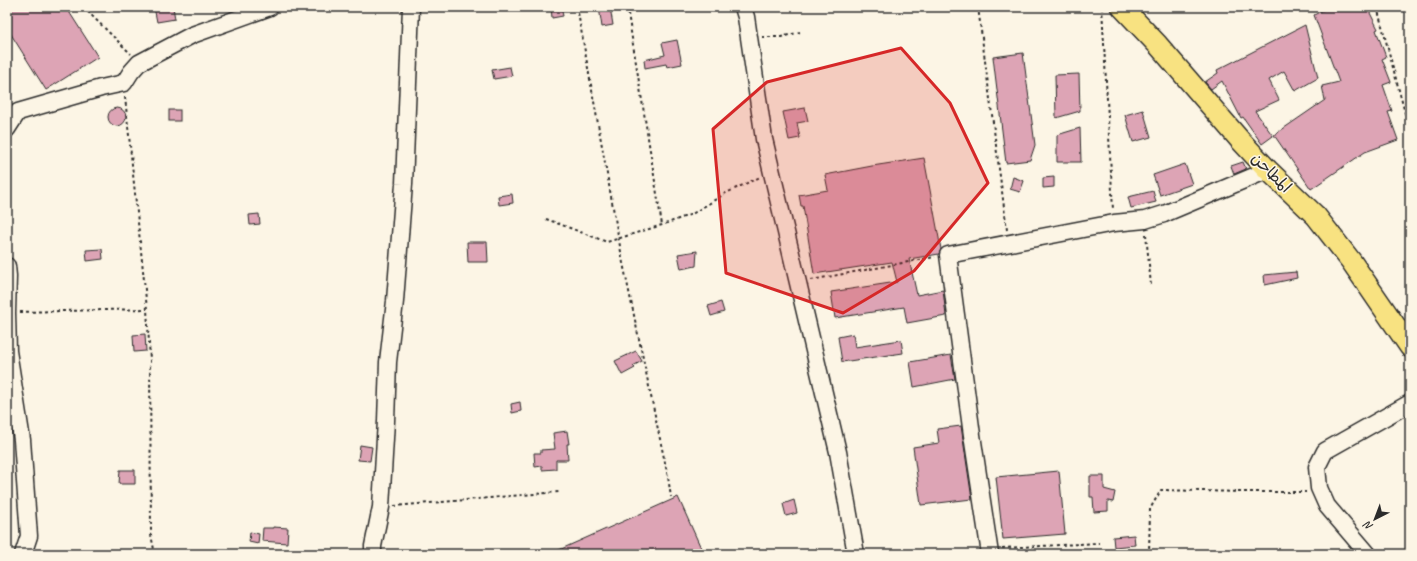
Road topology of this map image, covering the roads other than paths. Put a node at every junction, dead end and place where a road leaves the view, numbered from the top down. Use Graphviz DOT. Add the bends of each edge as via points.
graph roads {
  1 [pos="270,7"];
  2 [pos="411,7"];
  3 [pos="743,7"];
  4 [pos="1122,7"];
  5 [pos="7,129"];
  6 [pos="1268,170"];
  7 [pos="7,266"];
  8 [pos="7,313"];
  9 [pos="1410,347"];
  10 [pos="1410,403"];
  11 [pos="990,551"];
  12 [pos="23,554"];
  13 [pos="373,554"];
  14 [pos="856,554"];
  15 [pos="1368,554"];
  1 -- 5 [label="street" via="192,35 139,63 124,84 101,88 18,112"];
  2 -- 13 [label="street" via="404,184 388,362 381,507"];
  3 -- 14 [label="street" via="762,125 838,452"];
  4 -- 6 [label="main road, المطاحن"];
  6 -- 9 [label="main road, المطاحن" via="1316,216 1351,261"];
  6 -- 11 [label="street" via="1145,220 1114,223 948,255"];
  7 -- 8 [label="street"];
  8 -- 12 [label="street" via="8,350 22,440 29,536"];
  10 -- 15 [label="street" via="1325,451 1317,467 1319,488 1327,506"];
}
